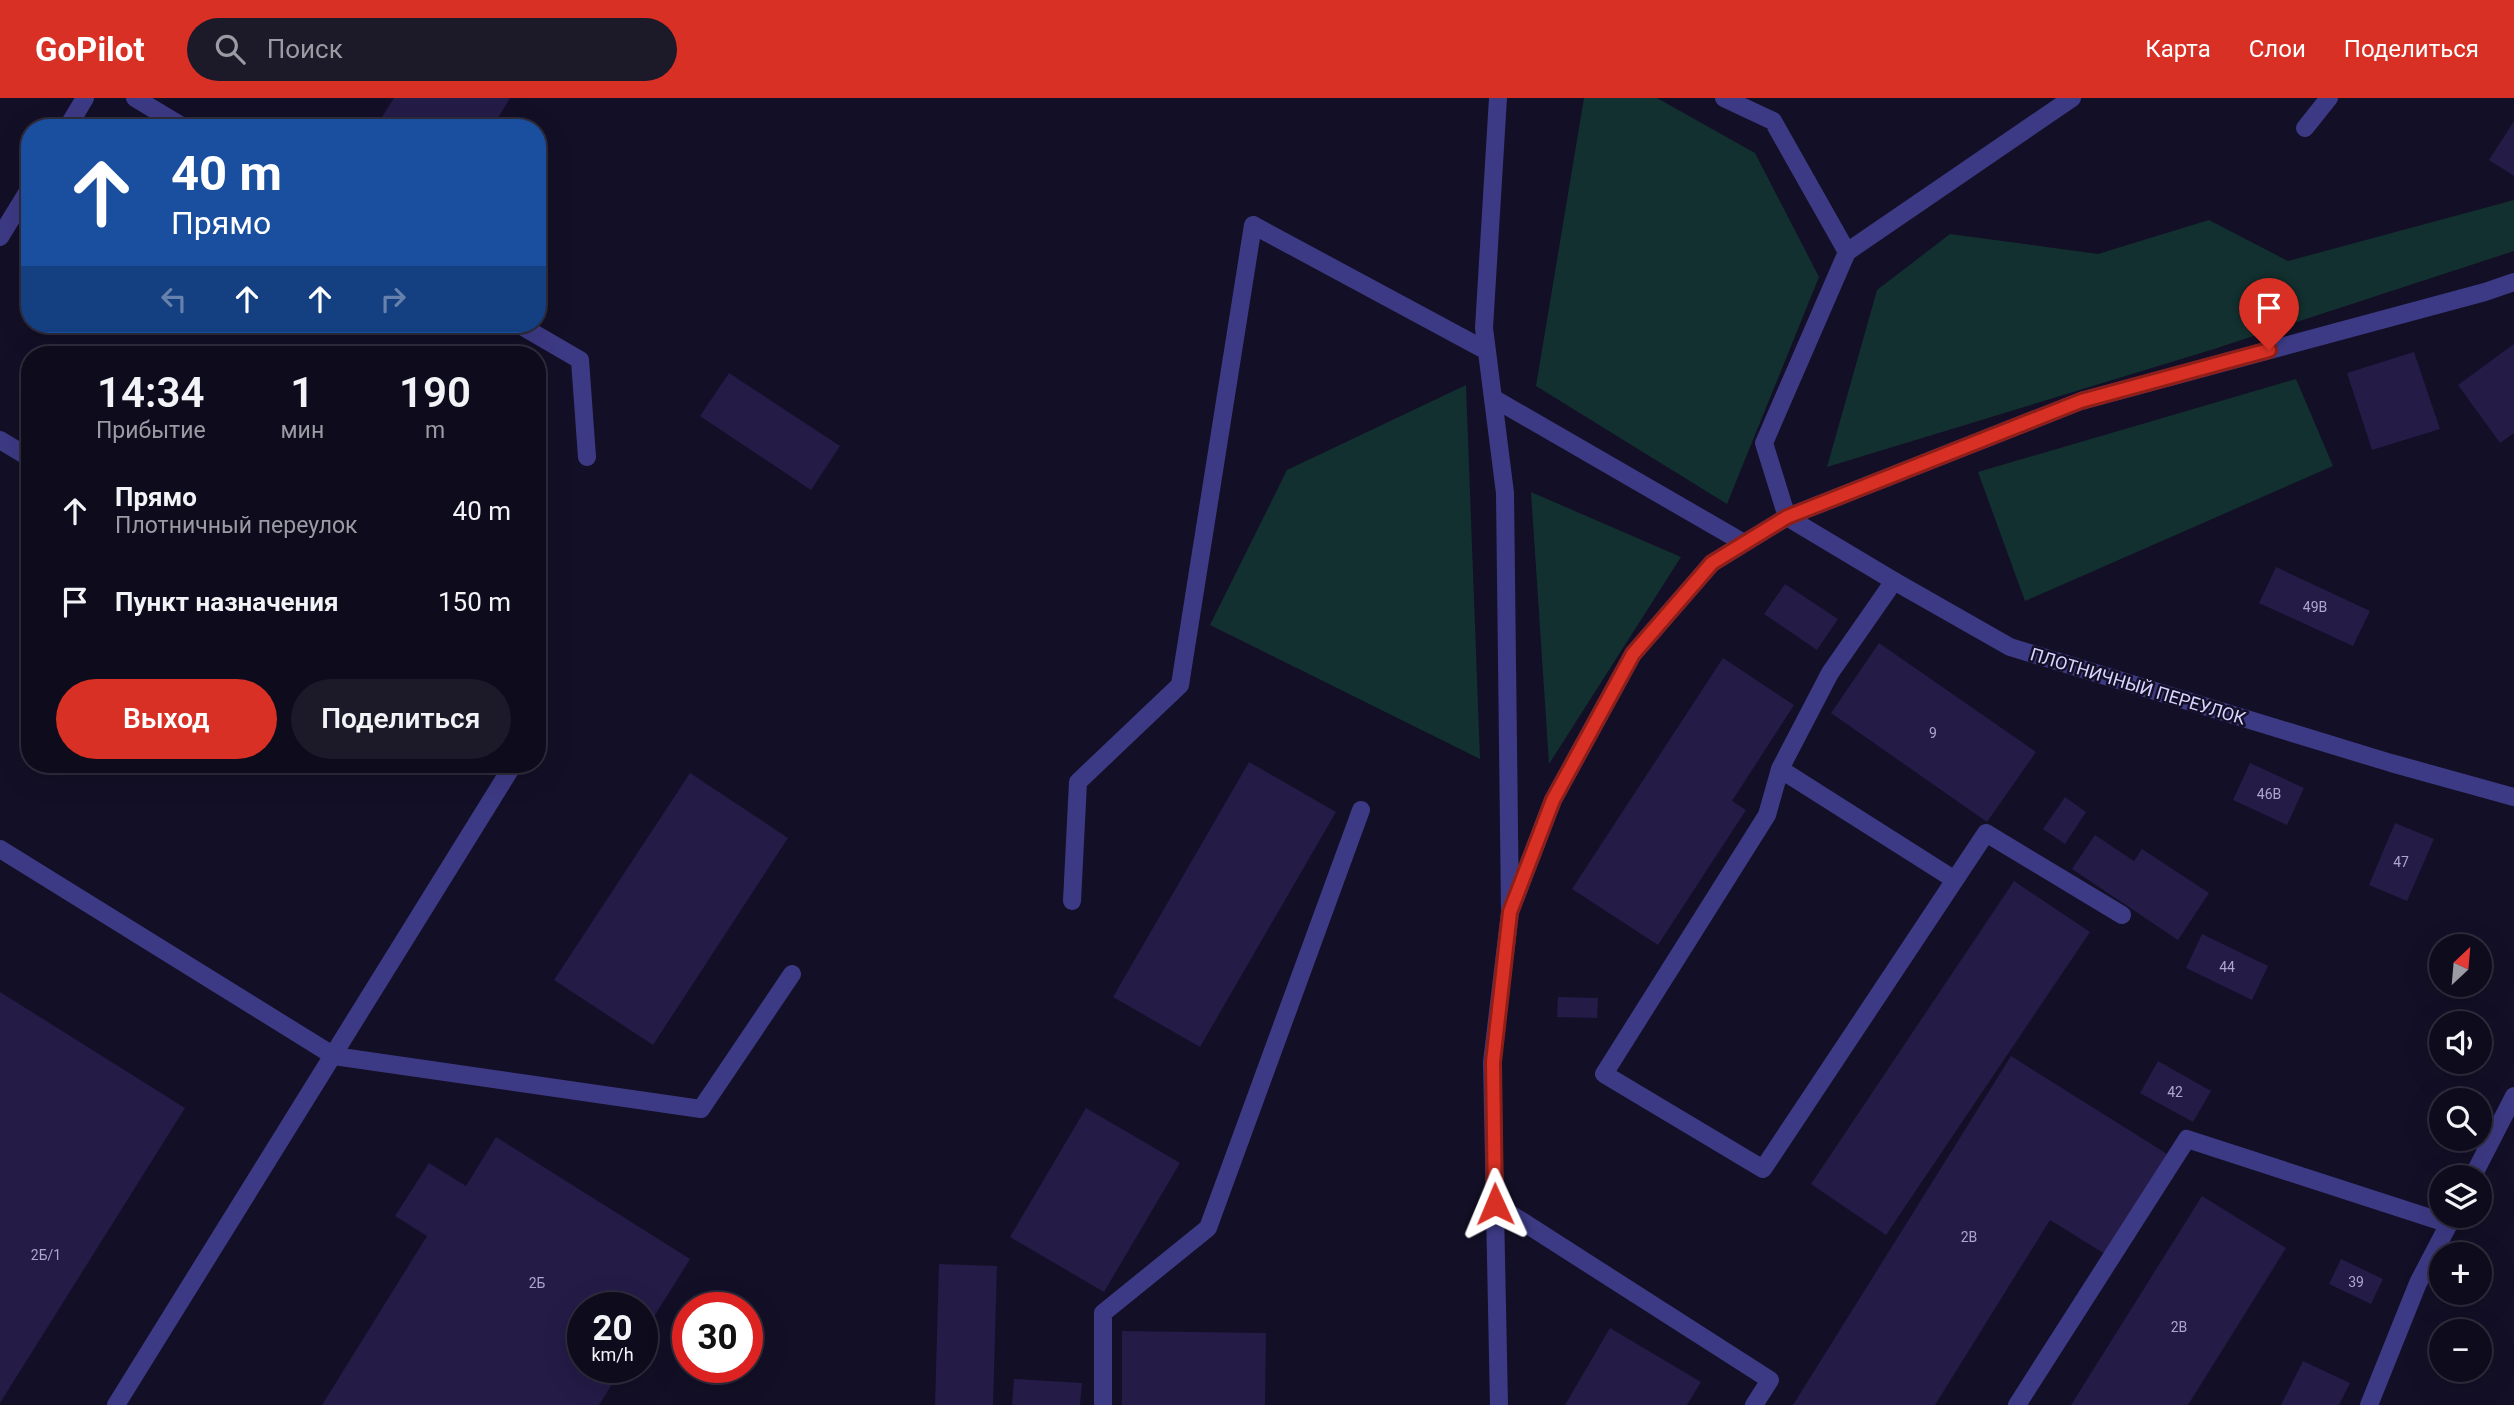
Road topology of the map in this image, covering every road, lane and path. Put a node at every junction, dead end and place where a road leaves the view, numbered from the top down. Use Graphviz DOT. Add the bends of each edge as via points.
graph roads {
  1 [pos="85,98"];
  2 [pos="135,98"];
  3 [pos="1498,98"];
  4 [pos="1724,98"];
  5 [pos="2071,98"];
  6 [pos="2329,98"];
  7 [pos="72,119"];
  8 [pos="170,119"];
  9 [pos="2305,128"];
  10 [pos="21,203"];
  11 [pos="0,237"];
  12 [pos="1847,252"];
  13 [pos="2514,282"];
  14 [pos="534,333"];
  15 [pos="1487,351"];
  16 [pos="1493,398"];
  17 [pos="0,440"];
  18 [pos="21,453"];
  19 [pos="587,457"];
  20 [pos="1787,517"];
  21 [pos="1744,543"];
  22 [pos="1894,581"];
  23 [pos="1780,769"];
  24 [pos="508,773"];
  25 [pos="2514,797"];
  26 [pos="1361,810"];
  27 [pos="0,849"];
  28 [pos="1955,880"];
  29 [pos="1072,901"];
  30 [pos="1510,912"];
  31 [pos="2122,915"];
  32 [pos="792,974"];
  33 [pos="334,1056"];
  34 [pos="2514,1096"];
  35 [pos="2480,1165"];
  36 [pos="1495,1204"];
  37 [pos="2429,1213"];
  38 [pos="2447,1228"];
  39 [pos="116,1405"];
  40 [pos="1103,1405"];
  41 [pos="1499,1405"];
  42 [pos="1755,1405"];
  43 [pos="2017,1405"];
  44 [pos="2369,1405"];
  1 -- 7 [label="street"];
  2 -- 8 [label="street"];
  3 -- 15 [label="street" via="1484,328"];
  4 -- 12 [label="street" via="1773,121"];
  5 -- 12 [label="street"];
  6 -- 9 [label="street"];
  10 -- 11 [label="street"];
  12 -- 20 [label="street" via="1764,443"];
  13 -- 20 [label="street" via="2081,401"];
  14 -- 19 [label="street" via="580,360"];
  15 -- 16 [label="street"];
  15 -- 29 [label="street" via="1252,225 1180,685 1078,782"];
  16 -- 21 [label="street"];
  16 -- 30 [label="street" via="1505,493"];
  17 -- 18 [label="street"];
  20 -- 21 [label="street"];
  20 -- 22 [label="street, ПЛОТНИЧНЫЙ ПЕРЕУЛОК"];
  21 -- 30 [label="street" via="1712,563 1633,654 1553,800"];
  22 -- 23 [label="street" via="1830,673"];
  22 -- 25 [label="street, ПЛОТНИЧНЫЙ ПЕРЕУЛОК" via="2010,647"];
  23 -- 28 [label="street"];
  23 -- 28 [label="street" via="1767,815 1604,1074 1763,1169"];
  24 -- 33 [label="street"];
  26 -- 40 [label="street" via="1208,1228 1103,1313"];
  27 -- 33 [label="street"];
  28 -- 31 [label="street" via="1986,833"];
  30 -- 36 [label="street" via="1493,1062"];
  32 -- 33 [label="street" via="701,1110"];
  33 -- 39 [label="street"];
  34 -- 35 [label="street"];
  36 -- 41 [label="street"];
  36 -- 42 [label="street" via="1770,1380"];
  37 -- 43 [label="street" via="2188,1139"];
  38 -- 44 [label="street" via="2418,1283"];
}
